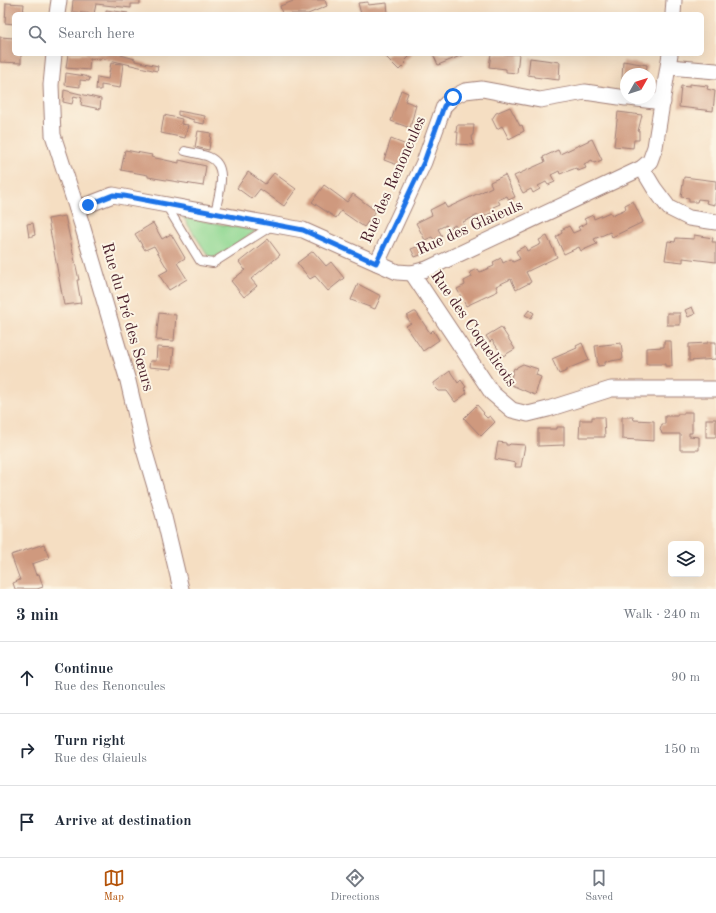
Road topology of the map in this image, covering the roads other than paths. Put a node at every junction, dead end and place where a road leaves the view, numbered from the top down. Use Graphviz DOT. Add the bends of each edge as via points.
graph roads {
  1 [pos="59,0"];
  2 [pos="674,0"];
  3 [pos="57,12"];
  4 [pos="673,12"];
  5 [pos="54,56"];
  6 [pos="669,60"];
  7 [pos="716,71"];
  8 [pos="620,97"];
  9 [pos="656,101"];
  10 [pos="663,102"];
  11 [pos="184,151"];
  12 [pos="642,168"];
  13 [pos="165,204"];
  14 [pos="77,209"];
  15 [pos="215,213"];
  16 [pos="716,222"];
  17 [pos="273,225"];
  18 [pos="376,263"];
  19 [pos="412,273"];
  20 [pos="716,389"];
  21 [pos="181,589"];
  1 -- 3 [label="street"];
  2 -- 4 [label="street"];
  5 -- 14 [label="street, Rue du Pré des Sœurs" via="50,85 53,135"];
  6 -- 7 [label="street"];
  6 -- 10 [label="street, Rue des Glaieuls"];
  8 -- 18 [label="street, Rue des Renoncules" via="585,92 540,100 482,89 465,91 453,97 444,106 424,162"];
  9 -- 10 [label="street"];
  10 -- 12 [label="street, Rue des Glaieuls" via="655,147 650,161"];
  11 -- 15 [label="lane" via="208,156 216,161 220,169 222,178"];
  12 -- 16 [label="street" via="669,208 689,218"];
  12 -- 19 [label="street, Rue des Glaieuls"];
  13 -- 14 [label="street, Rue des Glaieuls" via="113,195"];
  13 -- 15 [label="street, Rue des Glaieuls"];
  13 -- 17 [label="lane" via="200,261 213,263"];
  14 -- 21 [label="street, Rue du Pré des Sœurs" via="128,382"];
  15 -- 17 [label="street, Rue des Glaieuls"];
  17 -- 18 [label="street, Rue des Glaieuls" via="303,230"];
  18 -- 19 [label="street, Rue des Glaieuls" via="397,272"];
  19 -- 20 [label="street, Rue des Coquelicots" via="492,393 512,410 528,414 611,389"];
}
